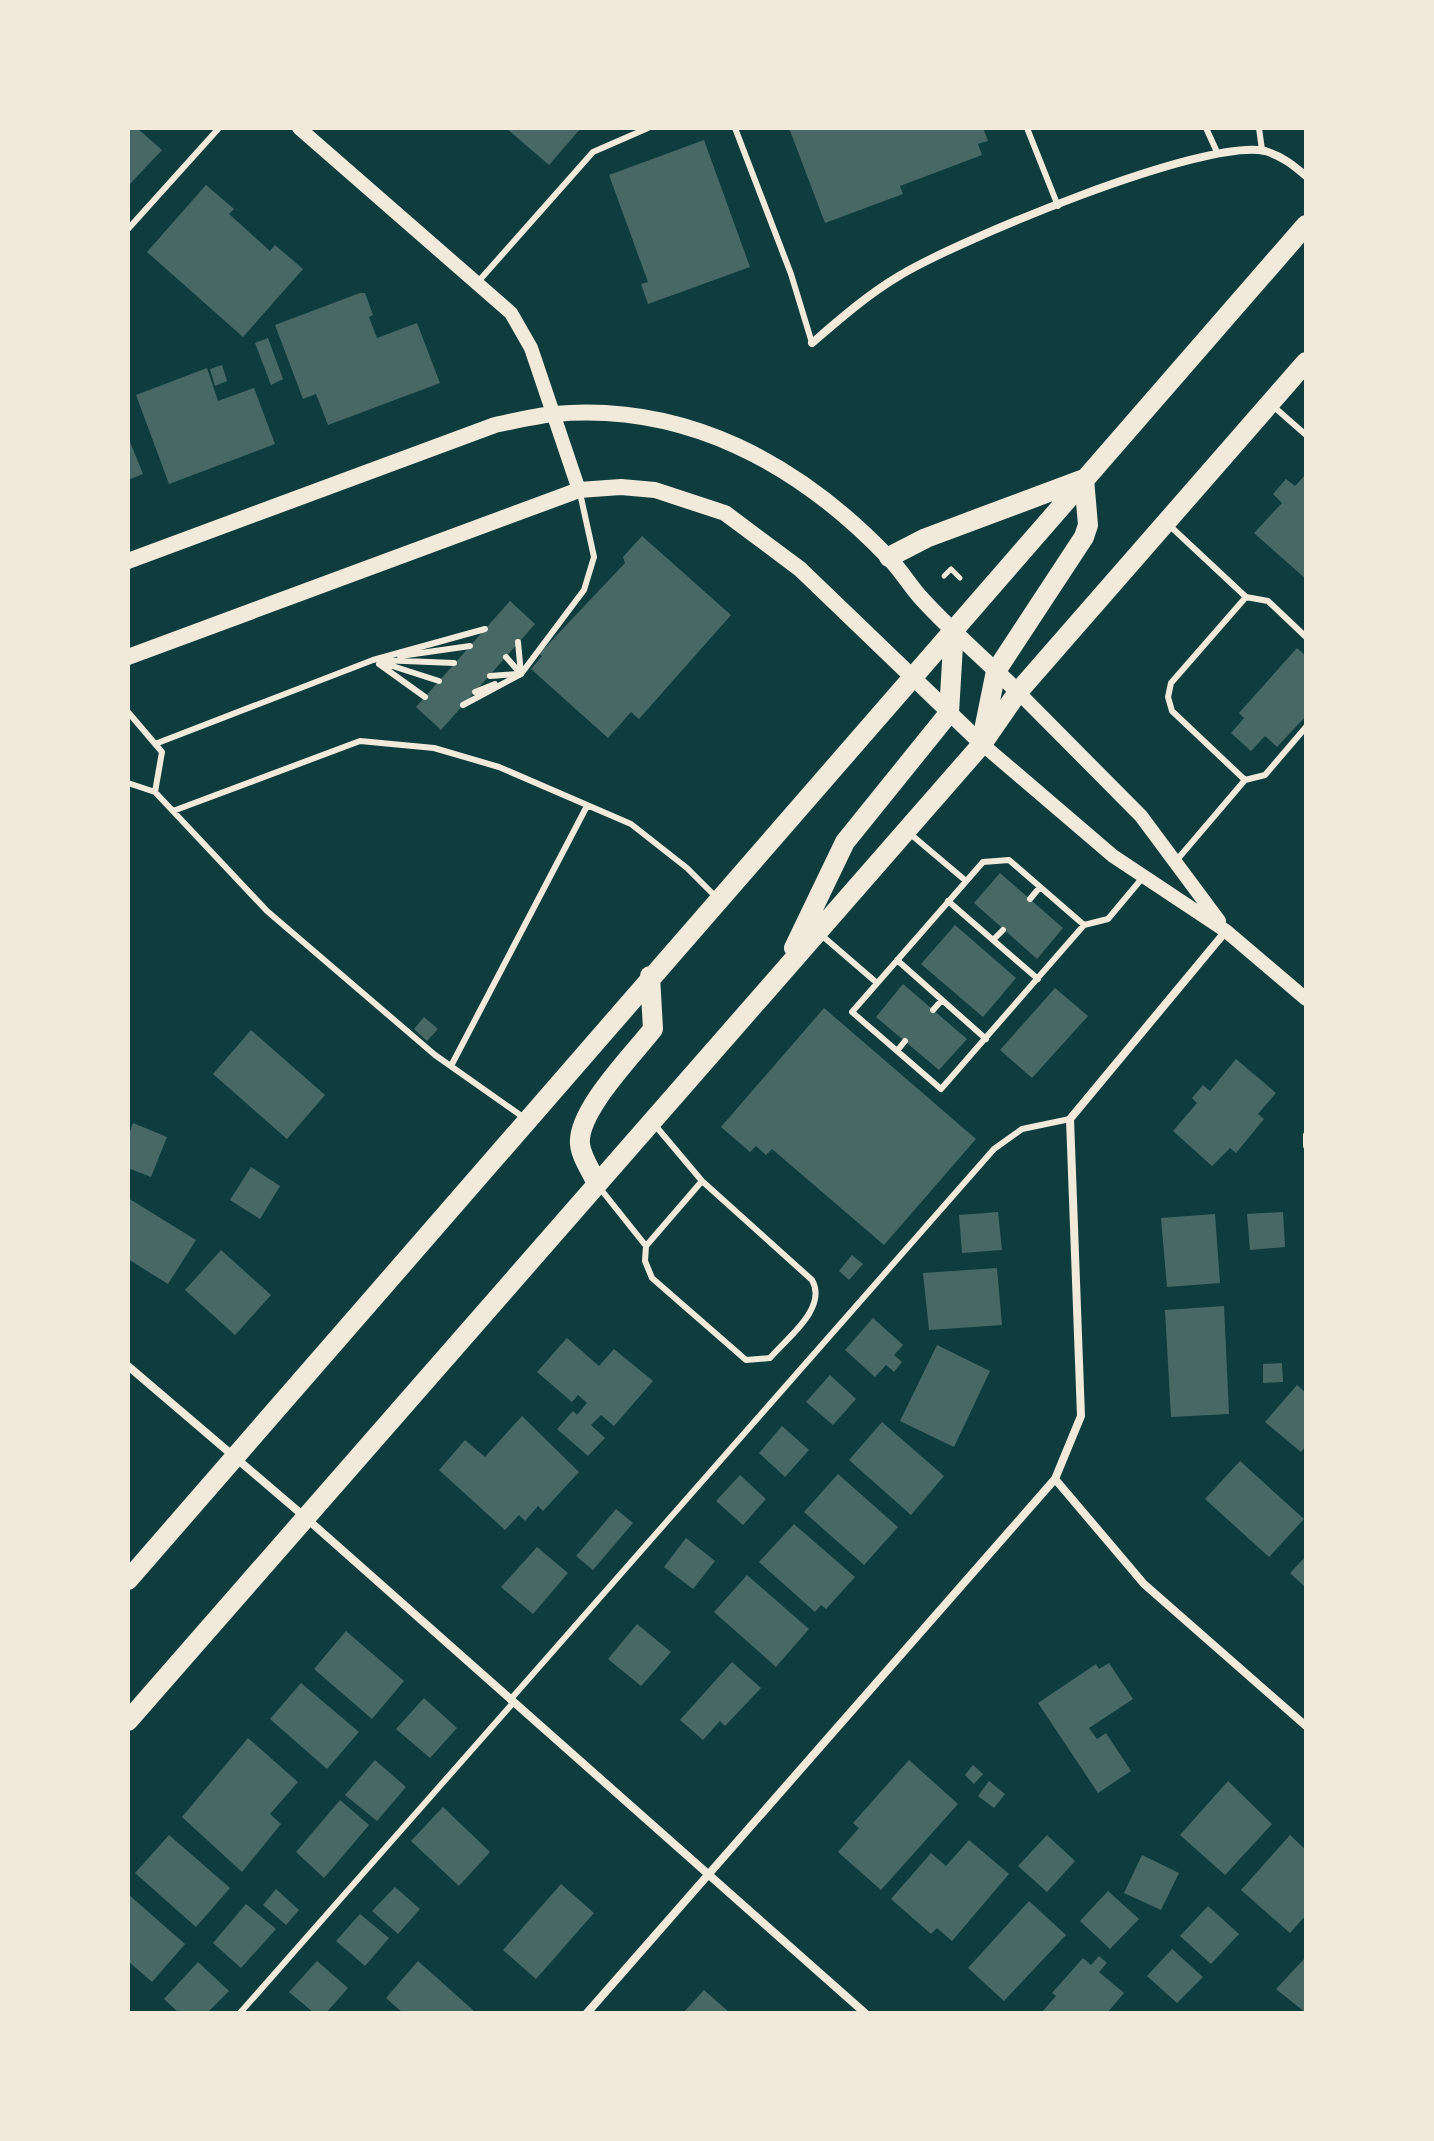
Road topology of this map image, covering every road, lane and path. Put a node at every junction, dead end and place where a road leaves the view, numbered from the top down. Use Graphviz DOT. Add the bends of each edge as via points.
graph roads {
  1 [pos="219,128"];
  2 [pos="299,128"];
  3 [pos="648,128"];
  4 [pos="735,128"];
  5 [pos="1027,128"];
  6 [pos="1206,128"];
  7 [pos="1259,128"];
  8 [pos="1262,150"];
  9 [pos="1217,152"];
  10 [pos="1306,176"];
  11 [pos="1058,206"];
  12 [pos="1306,225"];
  13 [pos="128,229"];
  14 [pos="477,283"];
  15 [pos="812,343"];
  16 [pos="1306,362"];
  17 [pos="1271,404"];
  18 [pos="555,414"];
  19 [pos="1306,435"];
  20 [pos="1084,479"];
  21 [pos="579,490"];
  22 [pos="1167,524"];
  23 [pos="889,557"];
  24 [pos="128,561"];
  25 [pos="944,576"];
  26 [pos="960,578"];
  27 [pos="1246,597"];
  28 [pos="954,628"];
  29 [pos="485,629"];
  30 [pos="1306,637"];
  31 [pos="518,642"];
  32 [pos="470,646"];
  33 [pos="128,657"];
  34 [pos="506,657"];
  35 [pos="373,660"];
  36 [pos="454,663"];
  37 [pos="996,671"];
  38 [pos="521,674"];
  39 [pos="490,676"];
  40 [pos="912,676"];
  41 [pos="439,681"];
  42 [pos="475,692"];
  43 [pos="1018,692"];
  44 [pos="425,697"];
  45 [pos="463,705"];
  46 [pos="128,712"];
  47 [pos="949,713"];
  48 [pos="1306,727"];
  49 [pos="155,744"];
  50 [pos="982,744"];
  51 [pos="1245,780"];
  52 [pos="128,783"];
  53 [pos="155,792"];
  54 [pos="587,806"];
  55 [pos="173,811"];
  56 [pos="906,830"];
  57 [pos="1175,862"];
  58 [pos="1144,876"];
  59 [pos="966,881"];
  60 [pos="1040,887"];
  61 [pos="717,898"];
  62 [pos="1030,899"];
  63 [pos="948,901"];
  64 [pos="1084,925"];
  65 [pos="1003,930"];
  66 [pos="1226,931"];
  67 [pos="818,932"];
  68 [pos="993,940"];
  69 [pos="897,960"];
  70 [pos="782,972"];
  71 [pos="650,976"];
  72 [pos="1038,979"];
  73 [pos="877,983"];
  74 [pos="1305,997"];
  75 [pos="942,1000"];
  76 [pos="933,1010"];
  77 [pos="986,1039"];
  78 [pos="905,1041"];
  79 [pos="897,1051"];
  80 [pos="451,1066"];
  81 [pos="526,1119"];
  82 [pos="1070,1119"];
  83 [pos="652,1121"];
  84 [pos="1306,1135"];
  85 [pos="1306,1146"];
  86 [pos="702,1181"];
  87 [pos="597,1184"];
  88 [pos="646,1246"];
  89 [pos="128,1366"];
  90 [pos="235,1456"];
  91 [pos="1055,1479"];
  92 [pos="306,1518"];
  93 [pos="128,1580"];
  94 [pos="511,1702"];
  95 [pos="128,1721"];
  96 [pos="1306,1726"];
  97 [pos="707,1875"];
  98 [pos="240,2013"];
  99 [pos="587,2013"];
  100 [pos="865,2013"];
  1 -- 13 [label="lane"];
  2 -- 14 [label="street"];
  3 -- 14 [label="lane" via="593,152"];
  4 -- 15 [label="lane"];
  5 -- 11 [label="lane"];
  6 -- 9 [label="lane"];
  7 -- 8 [label="lane"];
  8 -- 9 [label="street"];
  8 -- 10 [label="street" via="1286,159"];
  9 -- 11 [label="street"];
  11 -- 15 [label="street" via="902,274 860,301"];
  12 -- 20 [label="main road"];
  14 -- 18 [label="street" via="511,313 531,348"];
  16 -- 17 [label="main road"];
  17 -- 19 [label="lane"];
  17 -- 22 [label="main road"];
  18 -- 21 [label="street"];
  18 -- 23 [label="main road" via="617,414 700,428 770,461"];
  18 -- 24 [label="main road" via="495,425"];
  20 -- 23 [label="main road"];
  20 -- 28 [label="main road"];
  20 -- 37 [label="main road" via="1084,537"];
  21 -- 33 [label="main road"];
  21 -- 38 [label="lane" via="594,557 584,590"];
  21 -- 40 [label="main road" via="655,490 725,513 800,569"];
  22 -- 27 [label="lane"];
  22 -- 43 [label="main road"];
  23 -- 28 [label="main road"];
  25 -- 26 [label="path" via="951,569"];
  27 -- 30 [label="lane" via="1268,601"];
  27 -- 51 [label="lane" via="1171,683 1168,697 1172,711"];
  28 -- 37 [label="main road"];
  28 -- 40 [label="main road"];
  28 -- 47 [label="main road"];
  29 -- 35 [label="lane"];
  31 -- 38 [label="lane"];
  32 -- 35 [label="lane"];
  34 -- 38 [label="lane"];
  35 -- 36 [label="lane"];
  35 -- 41 [label="lane"];
  35 -- 44 [label="lane"];
  35 -- 49 [label="lane"];
  37 -- 43 [label="main road"];
  37 -- 50 [label="main road"];
  38 -- 39 [label="lane"];
  38 -- 42 [label="lane"];
  38 -- 45 [label="lane"];
  40 -- 47 [label="main road"];
  40 -- 61 [label="main road"];
  43 -- 50 [label="main road"];
  43 -- 57 [label="street" via="1141,816"];
  46 -- 49 [label="lane"];
  47 -- 50 [label="main road"];
  47 -- 70 [label="main road" via="845,842"];
  48 -- 51 [label="lane" via="1265,775"];
  49 -- 53 [label="lane" via="162,752"];
  50 -- 56 [label="main road"];
  50 -- 58 [label="street" via="1113,856"];
  51 -- 57 [label="lane"];
  52 -- 53 [label="lane"];
  53 -- 55 [label="lane"];
  54 -- 55 [label="lane" via="499,767 434,748 360,741"];
  54 -- 61 [label="lane" via="631,824"];
  54 -- 80 [label="lane"];
  55 -- 80 [label="lane" via="267,911"];
  56 -- 59 [label="lane"];
  56 -- 67 [label="main road"];
  57 -- 66 [label="street"];
  58 -- 64 [label="lane" via="1108,919"];
  58 -- 66 [label="street"];
  59 -- 60 [label="lane" via="983,862 1009,860"];
  59 -- 63 [label="lane"];
  60 -- 62 [label="lane"];
  60 -- 64 [label="lane"];
  61 -- 71 [label="main road"];
  63 -- 68 [label="lane"];
  63 -- 69 [label="lane"];
  64 -- 72 [label="lane"];
  65 -- 68 [label="lane"];
  66 -- 74 [label="street"];
  66 -- 82 [label="street"];
  67 -- 70 [label="main road"];
  67 -- 73 [label="lane"];
  68 -- 72 [label="lane"];
  69 -- 73 [label="lane"];
  69 -- 75 [label="lane"];
  70 -- 83 [label="main road"];
  71 -- 81 [label="main road"];
  71 -- 87 [label="main road" via="653,1029 588,1114 581,1131 580,1147"];
  72 -- 77 [label="lane"];
  73 -- 79 [label="lane" via="852,1012"];
  75 -- 76 [label="lane"];
  75 -- 77 [label="lane"];
  77 -- 79 [label="lane" via="941,1089"];
  78 -- 79 [label="lane"];
  80 -- 81 [label="lane"];
  81 -- 90 [label="main road"];
  82 -- 91 [label="street" via="1081,1416"];
  82 -- 94 [label="lane" via="1022,1129 994,1149"];
  83 -- 86 [label="lane"];
  83 -- 87 [label="main road"];
  84 -- 85 [label="lane"];
  86 -- 88 [label="lane"];
  86 -- 88 [label="lane" via="818,1290 816,1304 770,1358 746,1360 652,1278"];
  87 -- 88 [label="lane"];
  87 -- 92 [label="main road"];
  89 -- 90 [label="street"];
  90 -- 92 [label="street"];
  90 -- 93 [label="main road"];
  91 -- 96 [label="street" via="1144,1584"];
  91 -- 97 [label="street"];
  92 -- 94 [label="street"];
  92 -- 95 [label="main road"];
  94 -- 97 [label="street"];
  94 -- 98 [label="lane"];
  97 -- 99 [label="street"];
  97 -- 100 [label="street"];
}
